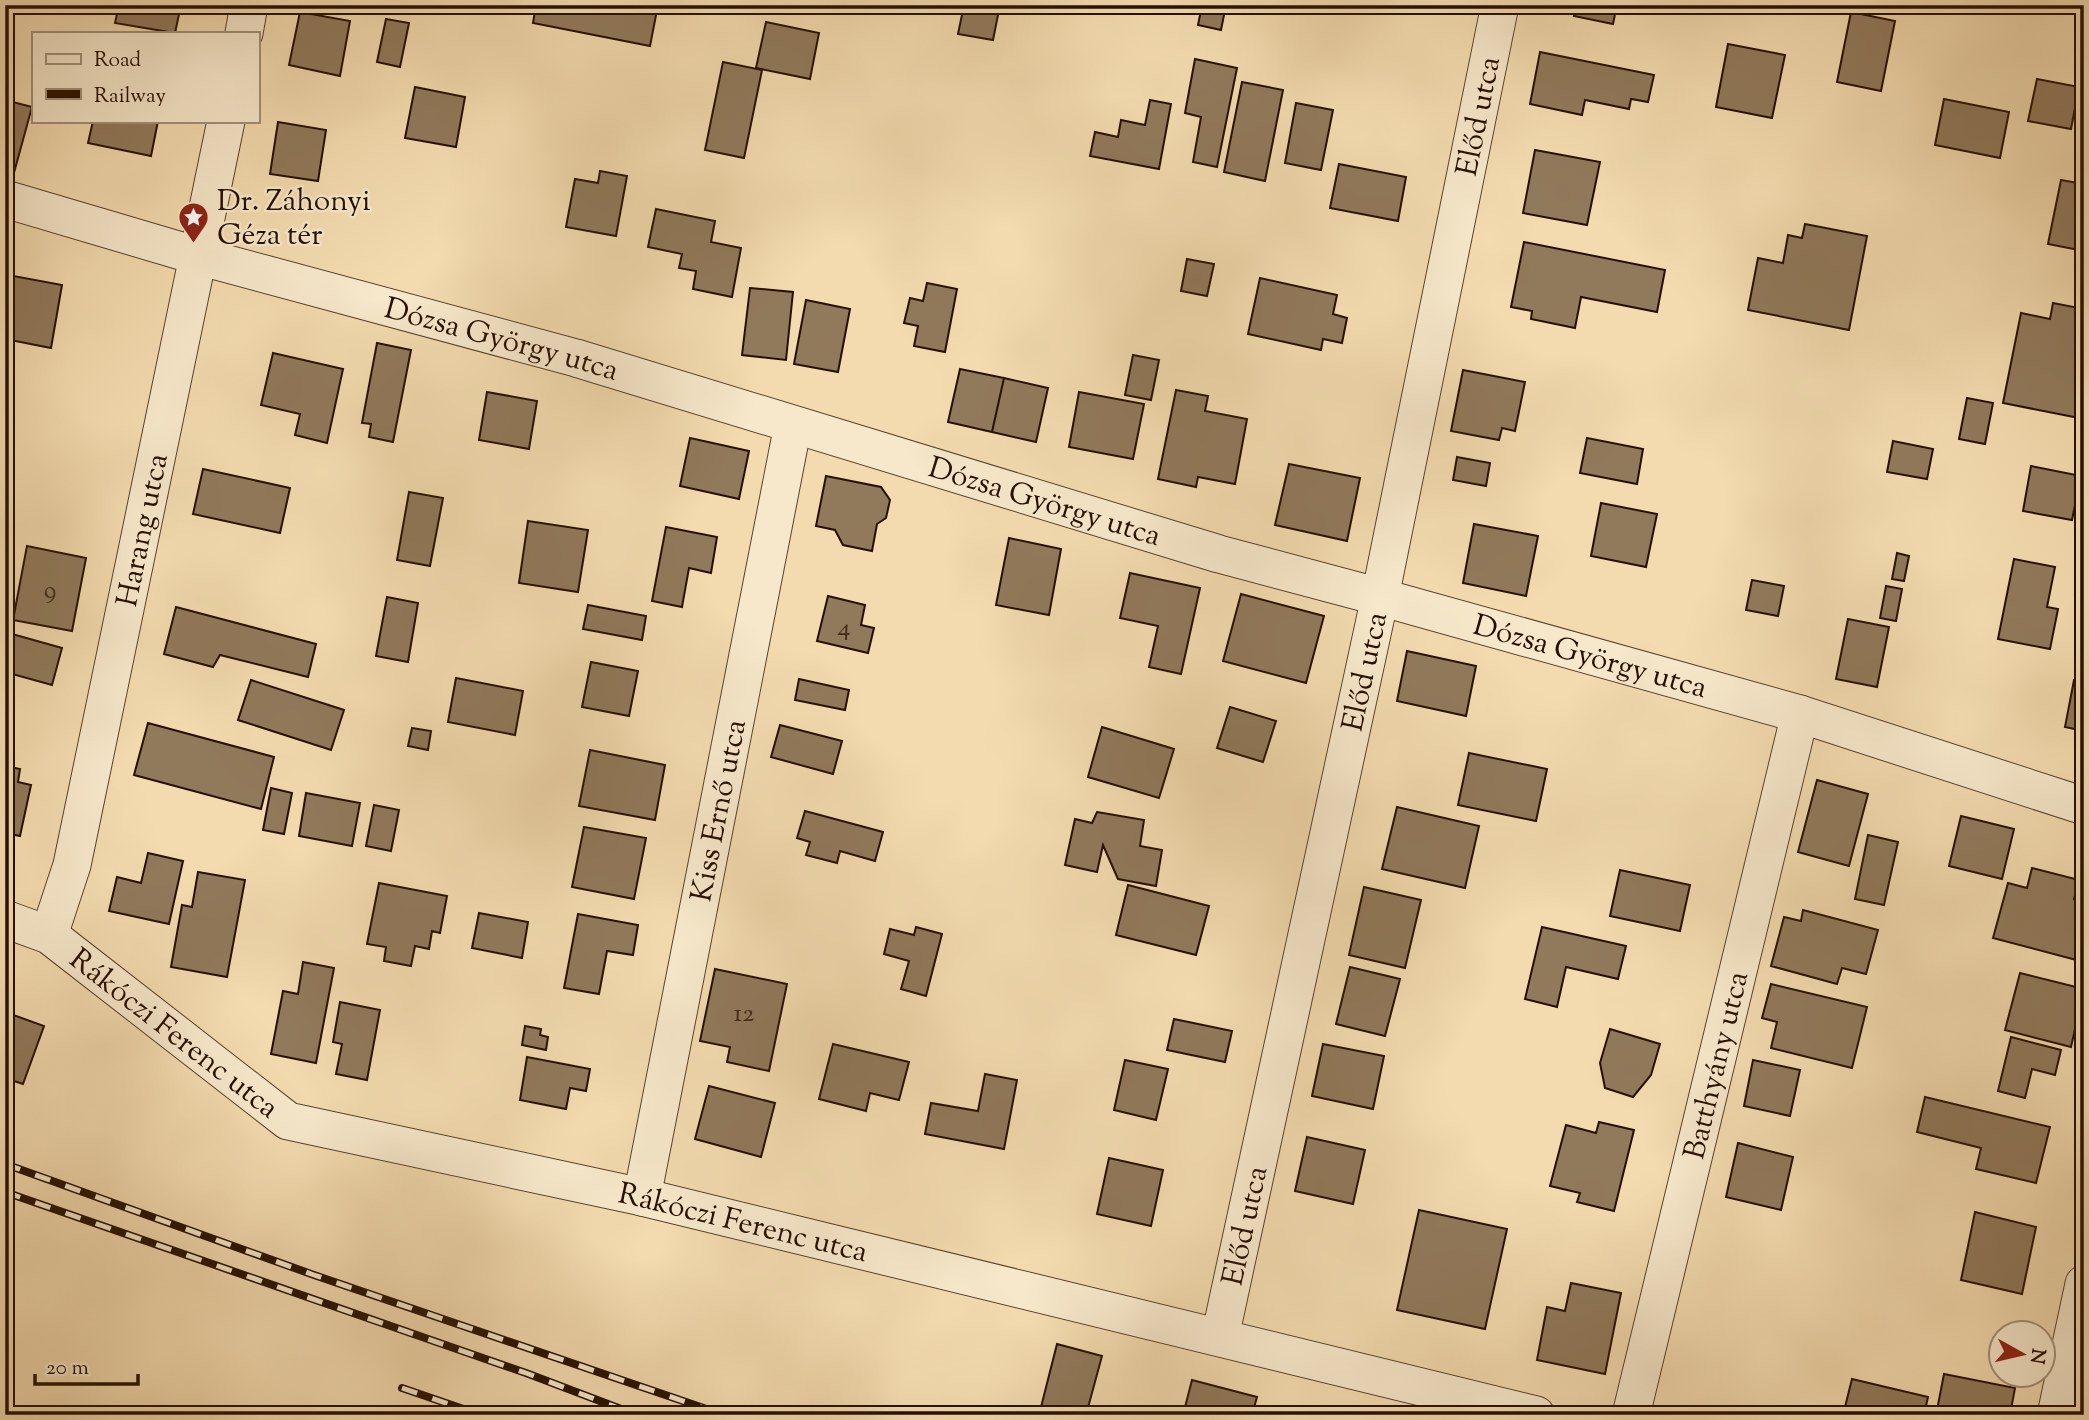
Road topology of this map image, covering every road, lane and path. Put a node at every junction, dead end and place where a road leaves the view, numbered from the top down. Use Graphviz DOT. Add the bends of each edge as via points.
graph roads {
  1 [pos="249,5"];
  2 [pos="1500,5"];
  3 [pos="244,32"];
  4 [pos="226,122"];
  5 [pos="5,199"];
  6 [pos="198,256"];
  7 [pos="793,425"];
  8 [pos="1380,597"];
  9 [pos="1800,714"];
  10 [pos="2084,806"];
  11 [pos="5,919"];
  12 [pos="49,935"];
  13 [pos="642,1197"];
  14 [pos="2084,1284"];
  15 [pos="1220,1337"];
  16 [pos="1536,1415"];
  17 [pos="1631,1415"];
  18 [pos="2056,1415"];
  1 -- 3 [label="street"];
  2 -- 8 [label="street, Előd utca"];
  4 -- 6 [label="street, Harang utca"];
  5 -- 6 [label="street, Dózsa György utca"];
  6 -- 7 [label="street, Dózsa György utca" via="576,358"];
  6 -- 12 [label="street, Harang utca" via="72,865"];
  7 -- 8 [label="street, Dózsa György utca" via="1219,554"];
  7 -- 13 [label="street, Kiss Ernő utca"];
  8 -- 9 [label="street, Dózsa György utca"];
  8 -- 15 [label="street, Előd utca"];
  9 -- 10 [label="street, Dózsa György utca"];
  9 -- 17 [label="street, Batthyány utca"];
  11 -- 12 [label="street, Rákóczi Ferenc utca"];
  12 -- 13 [label="street, Rákóczi Ferenc utca" via="288,1121"];
  13 -- 15 [label="street, Rákóczi Ferenc utca"];
  14 -- 18 [label="street"];
  15 -- 16 [label="street, Rákóczi Ferenc utca"];
}
